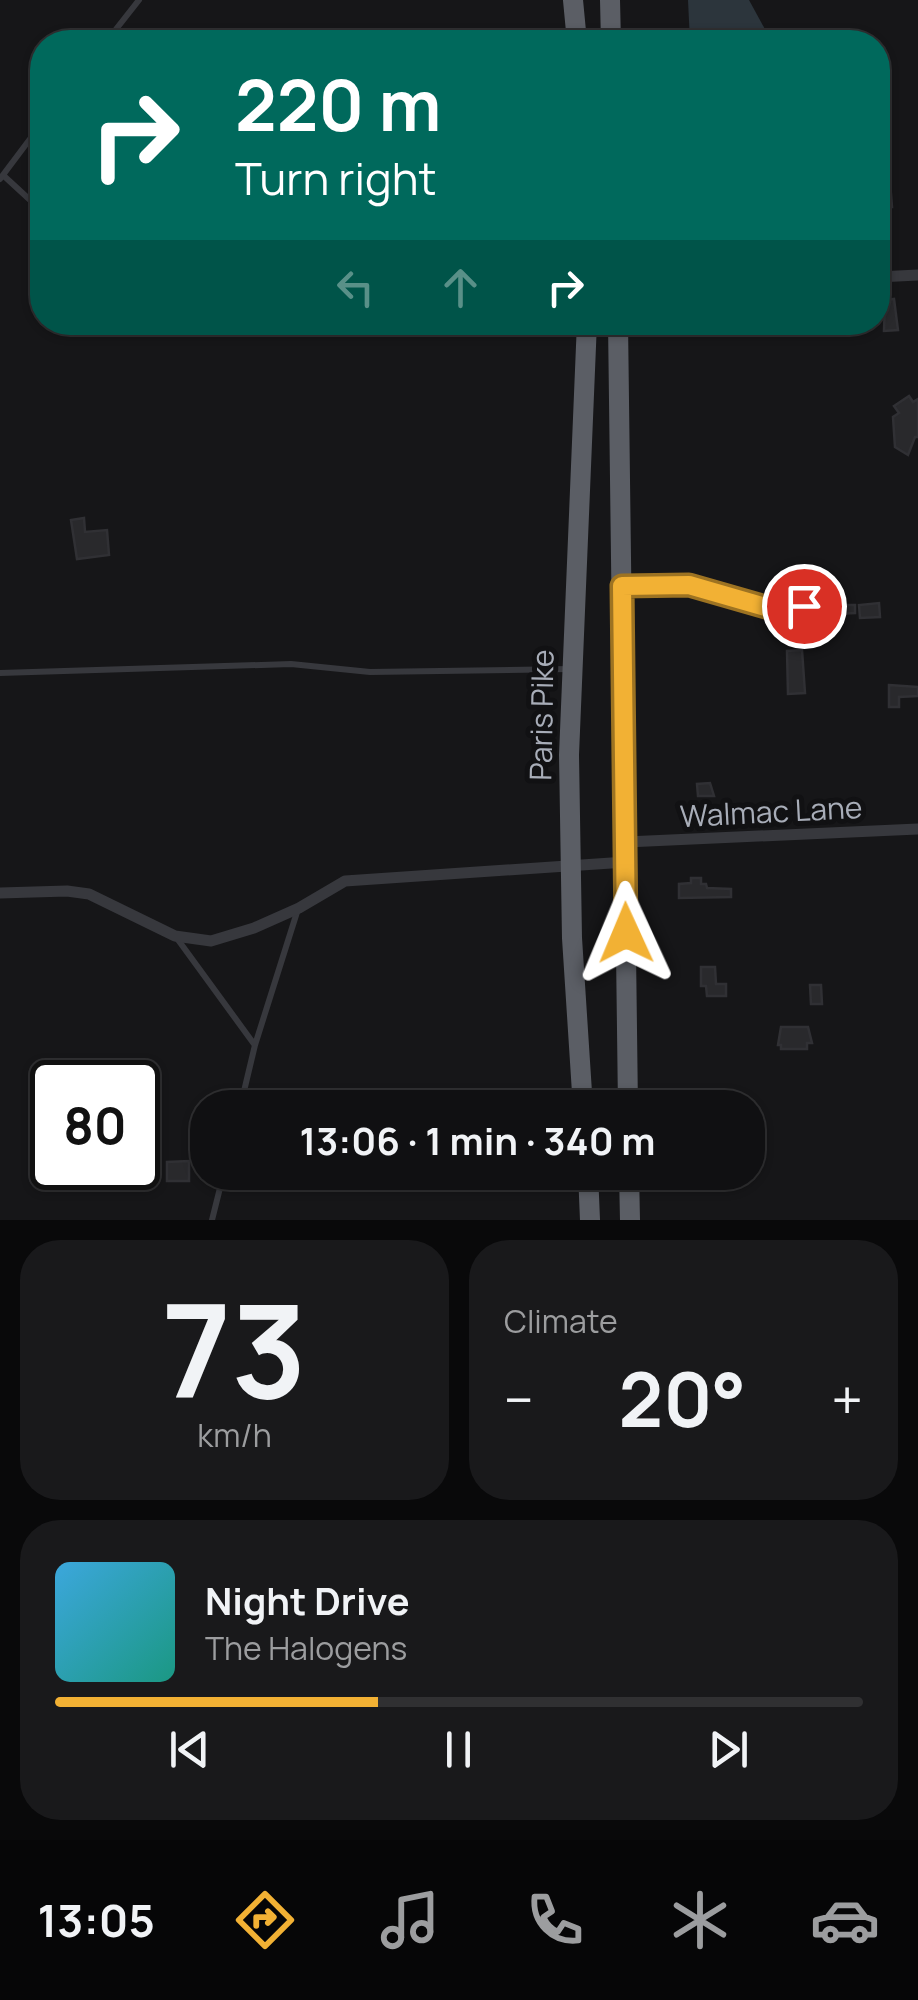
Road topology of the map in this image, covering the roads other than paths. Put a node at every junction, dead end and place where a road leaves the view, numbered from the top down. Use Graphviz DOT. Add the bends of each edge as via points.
graph roads {
  1 [pos="139,0"];
  2 [pos="572,0"];
  3 [pos="610,0"];
  4 [pos="115,30"];
  5 [pos="575,30"];
  6 [pos="611,30"];
  7 [pos="30,139"];
  8 [pos="2,177"];
  9 [pos="30,201"];
  10 [pos="918,275"];
  11 [pos="890,276"];
  12 [pos="586,335"];
  13 [pos="618,335"];
  14 [pos="622,586"];
  15 [pos="804,606"];
  16 [pos="571,669"];
  17 [pos="0,673"];
  18 [pos="918,830"];
  19 [pos="626,852"];
  20 [pos="571,866"];
  21 [pos="0,894"];
  22 [pos="299,908"];
  23 [pos="175,936"];
  24 [pos="255,1045"];
  25 [pos="244,1090"];
  26 [pos="582,1090"];
  27 [pos="628,1090"];
  28 [pos="220,1190"];
  29 [pos="589,1190"];
  30 [pos="629,1190"];
  31 [pos="212,1220"];
  32 [pos="590,1220"];
  33 [pos="630,1220"];
  1 -- 4 [label="lane"];
  2 -- 5 [label="highway"];
  3 -- 6 [label="highway"];
  7 -- 8 [label="lane"];
  8 -- 9 [label="lane"];
  10 -- 11 [label="street"];
  12 -- 16 [label="highway, Paris Pike"];
  13 -- 14 [label="highway"];
  14 -- 15 [label="lane" via="689,585 776,610"];
  14 -- 19 [label="highway"];
  16 -- 17 [label="lane" via="370,672 291,664"];
  16 -- 20 [label="highway, Paris Pike"];
  18 -- 19 [label="street, Walmac Lane"];
  19 -- 20 [label="street, Walmac Lane"];
  19 -- 27 [label="highway"];
  20 -- 22 [label="street, Walmac Lane" via="344,881"];
  20 -- 26 [label="highway, Paris Pike"];
  21 -- 23 [label="street" via="90,894"];
  22 -- 23 [label="street, Walmac Lane" via="211,941"];
  22 -- 24 [label="lane"];
  23 -- 24 [label="lane"];
  24 -- 25 [label="lane"];
  28 -- 31 [label="lane"];
  29 -- 32 [label="highway"];
  30 -- 33 [label="highway"];
}
